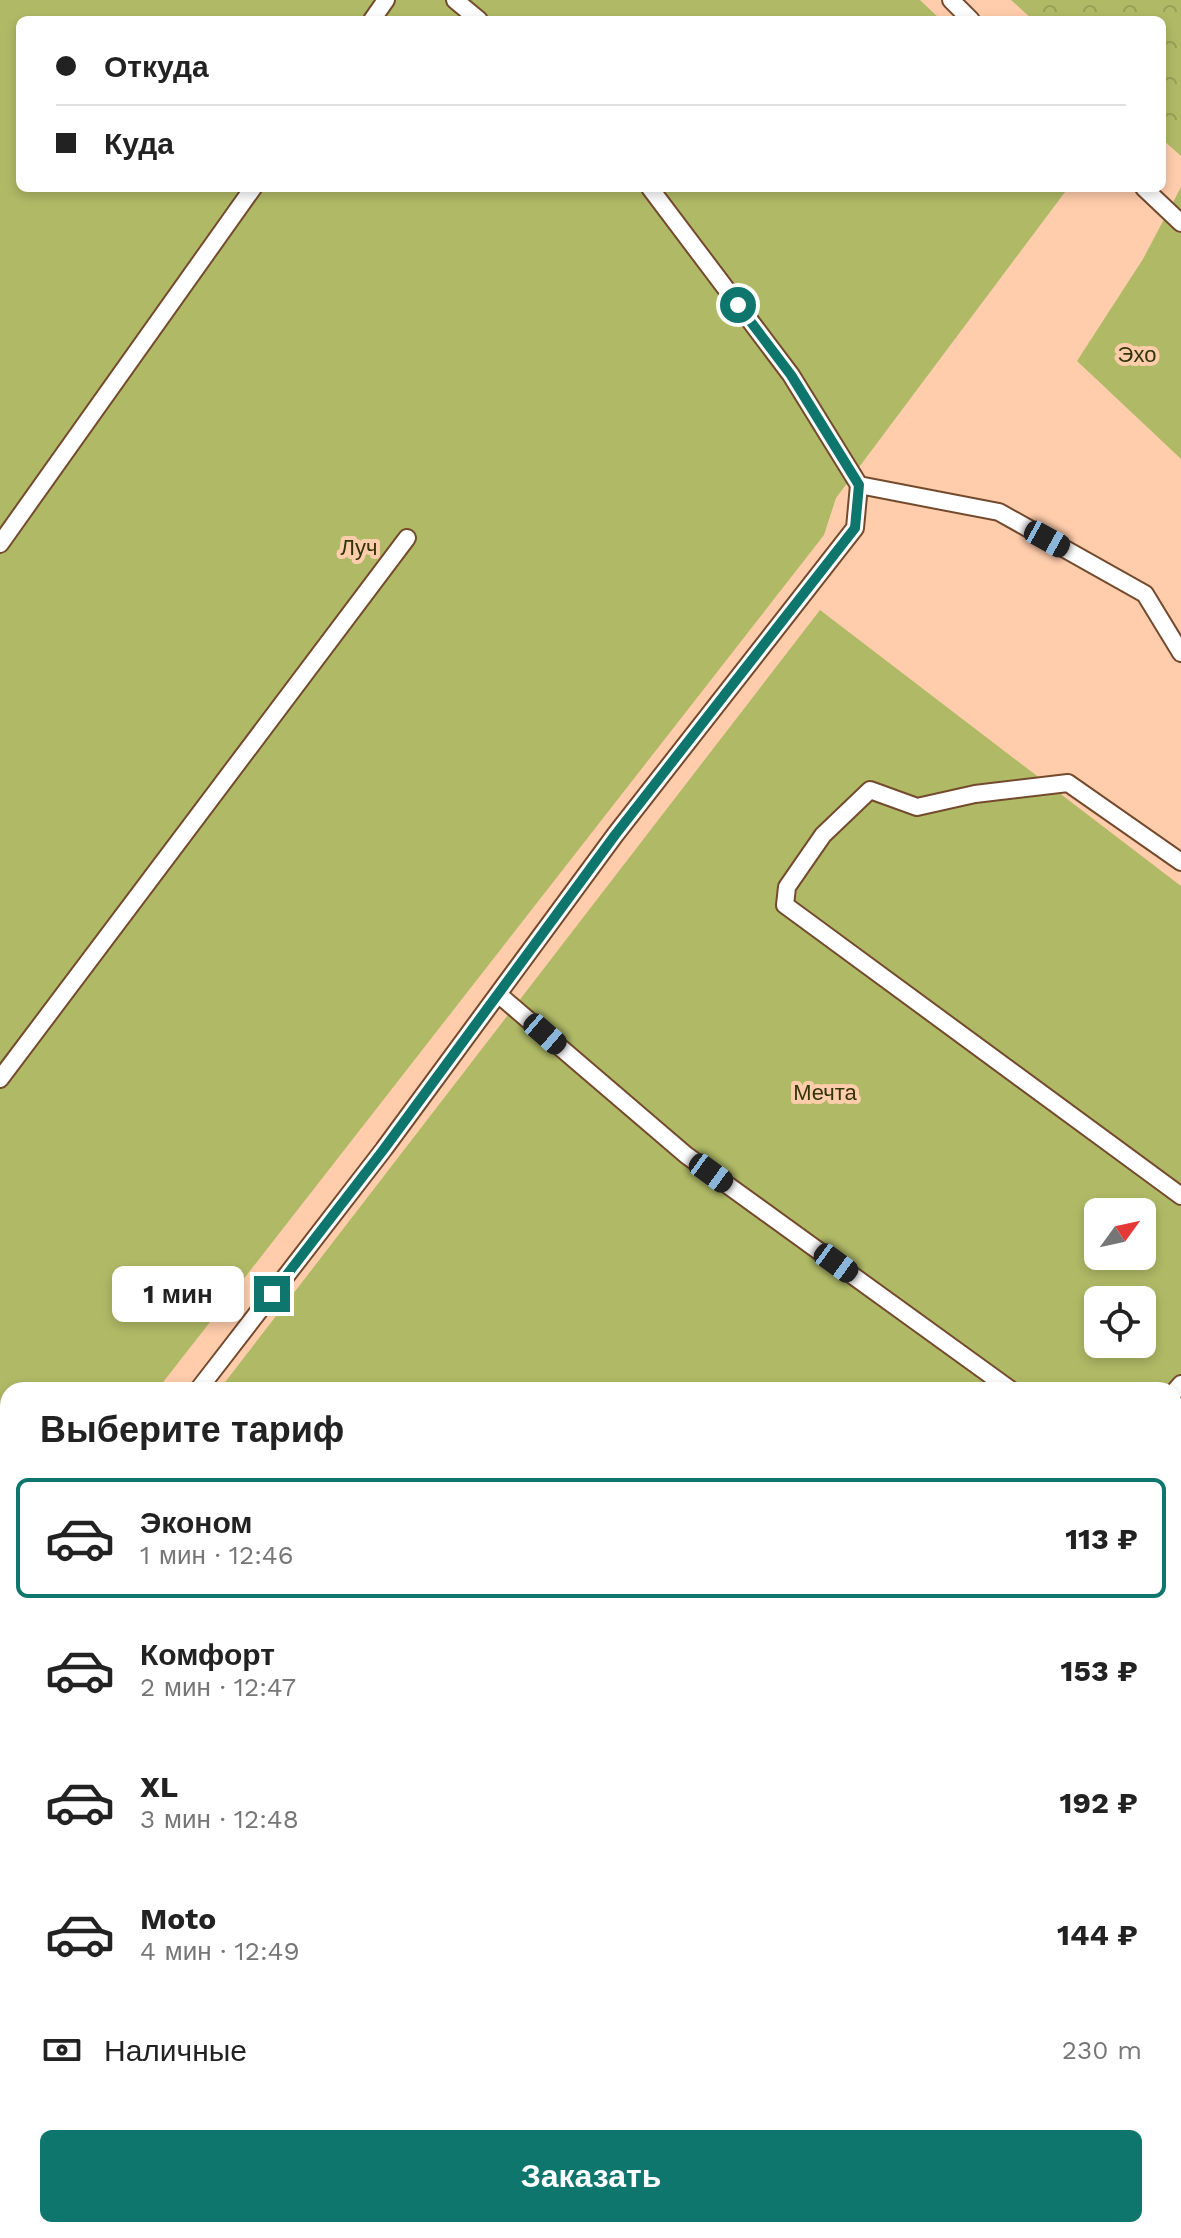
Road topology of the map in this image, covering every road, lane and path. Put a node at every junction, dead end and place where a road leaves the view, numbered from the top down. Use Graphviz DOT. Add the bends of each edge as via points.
graph roads {
  1 [pos="455,0"];
  2 [pos="951,0"];
  3 [pos="474,16"];
  4 [pos="967,16"];
  5 [pos="250,192"];
  6 [pos="653,192"];
  7 [pos="1148,192"];
  8 [pos="1181,223"];
  9 [pos="859,485"];
  10 [pos="407,538"];
  11 [pos="0,544"];
  12 [pos="1181,653"];
  13 [pos="1181,862"];
  14 [pos="498,994"];
  15 [pos="0,1079"];
  16 [pos="1181,1196"];
  17 [pos="204,1382"];
  18 [pos="1000,1382"];
  1 -- 3 [label="lane"];
  2 -- 4 [label="lane"];
  5 -- 11 [label="lane"];
  6 -- 9 [label="lane" via="791,375"];
  7 -- 8 [label="lane"];
  9 -- 12 [label="lane" via="999,512 1145,594"];
  9 -- 14 [label="lane" via="855,528"];
  10 -- 15 [label="lane"];
  13 -- 16 [label="lane" via="1068,783 917,807 870,790 823,835 787,887 785,905"];
  14 -- 17 [label="lane"];
  14 -- 18 [label="lane" via="686,1155"];
}
